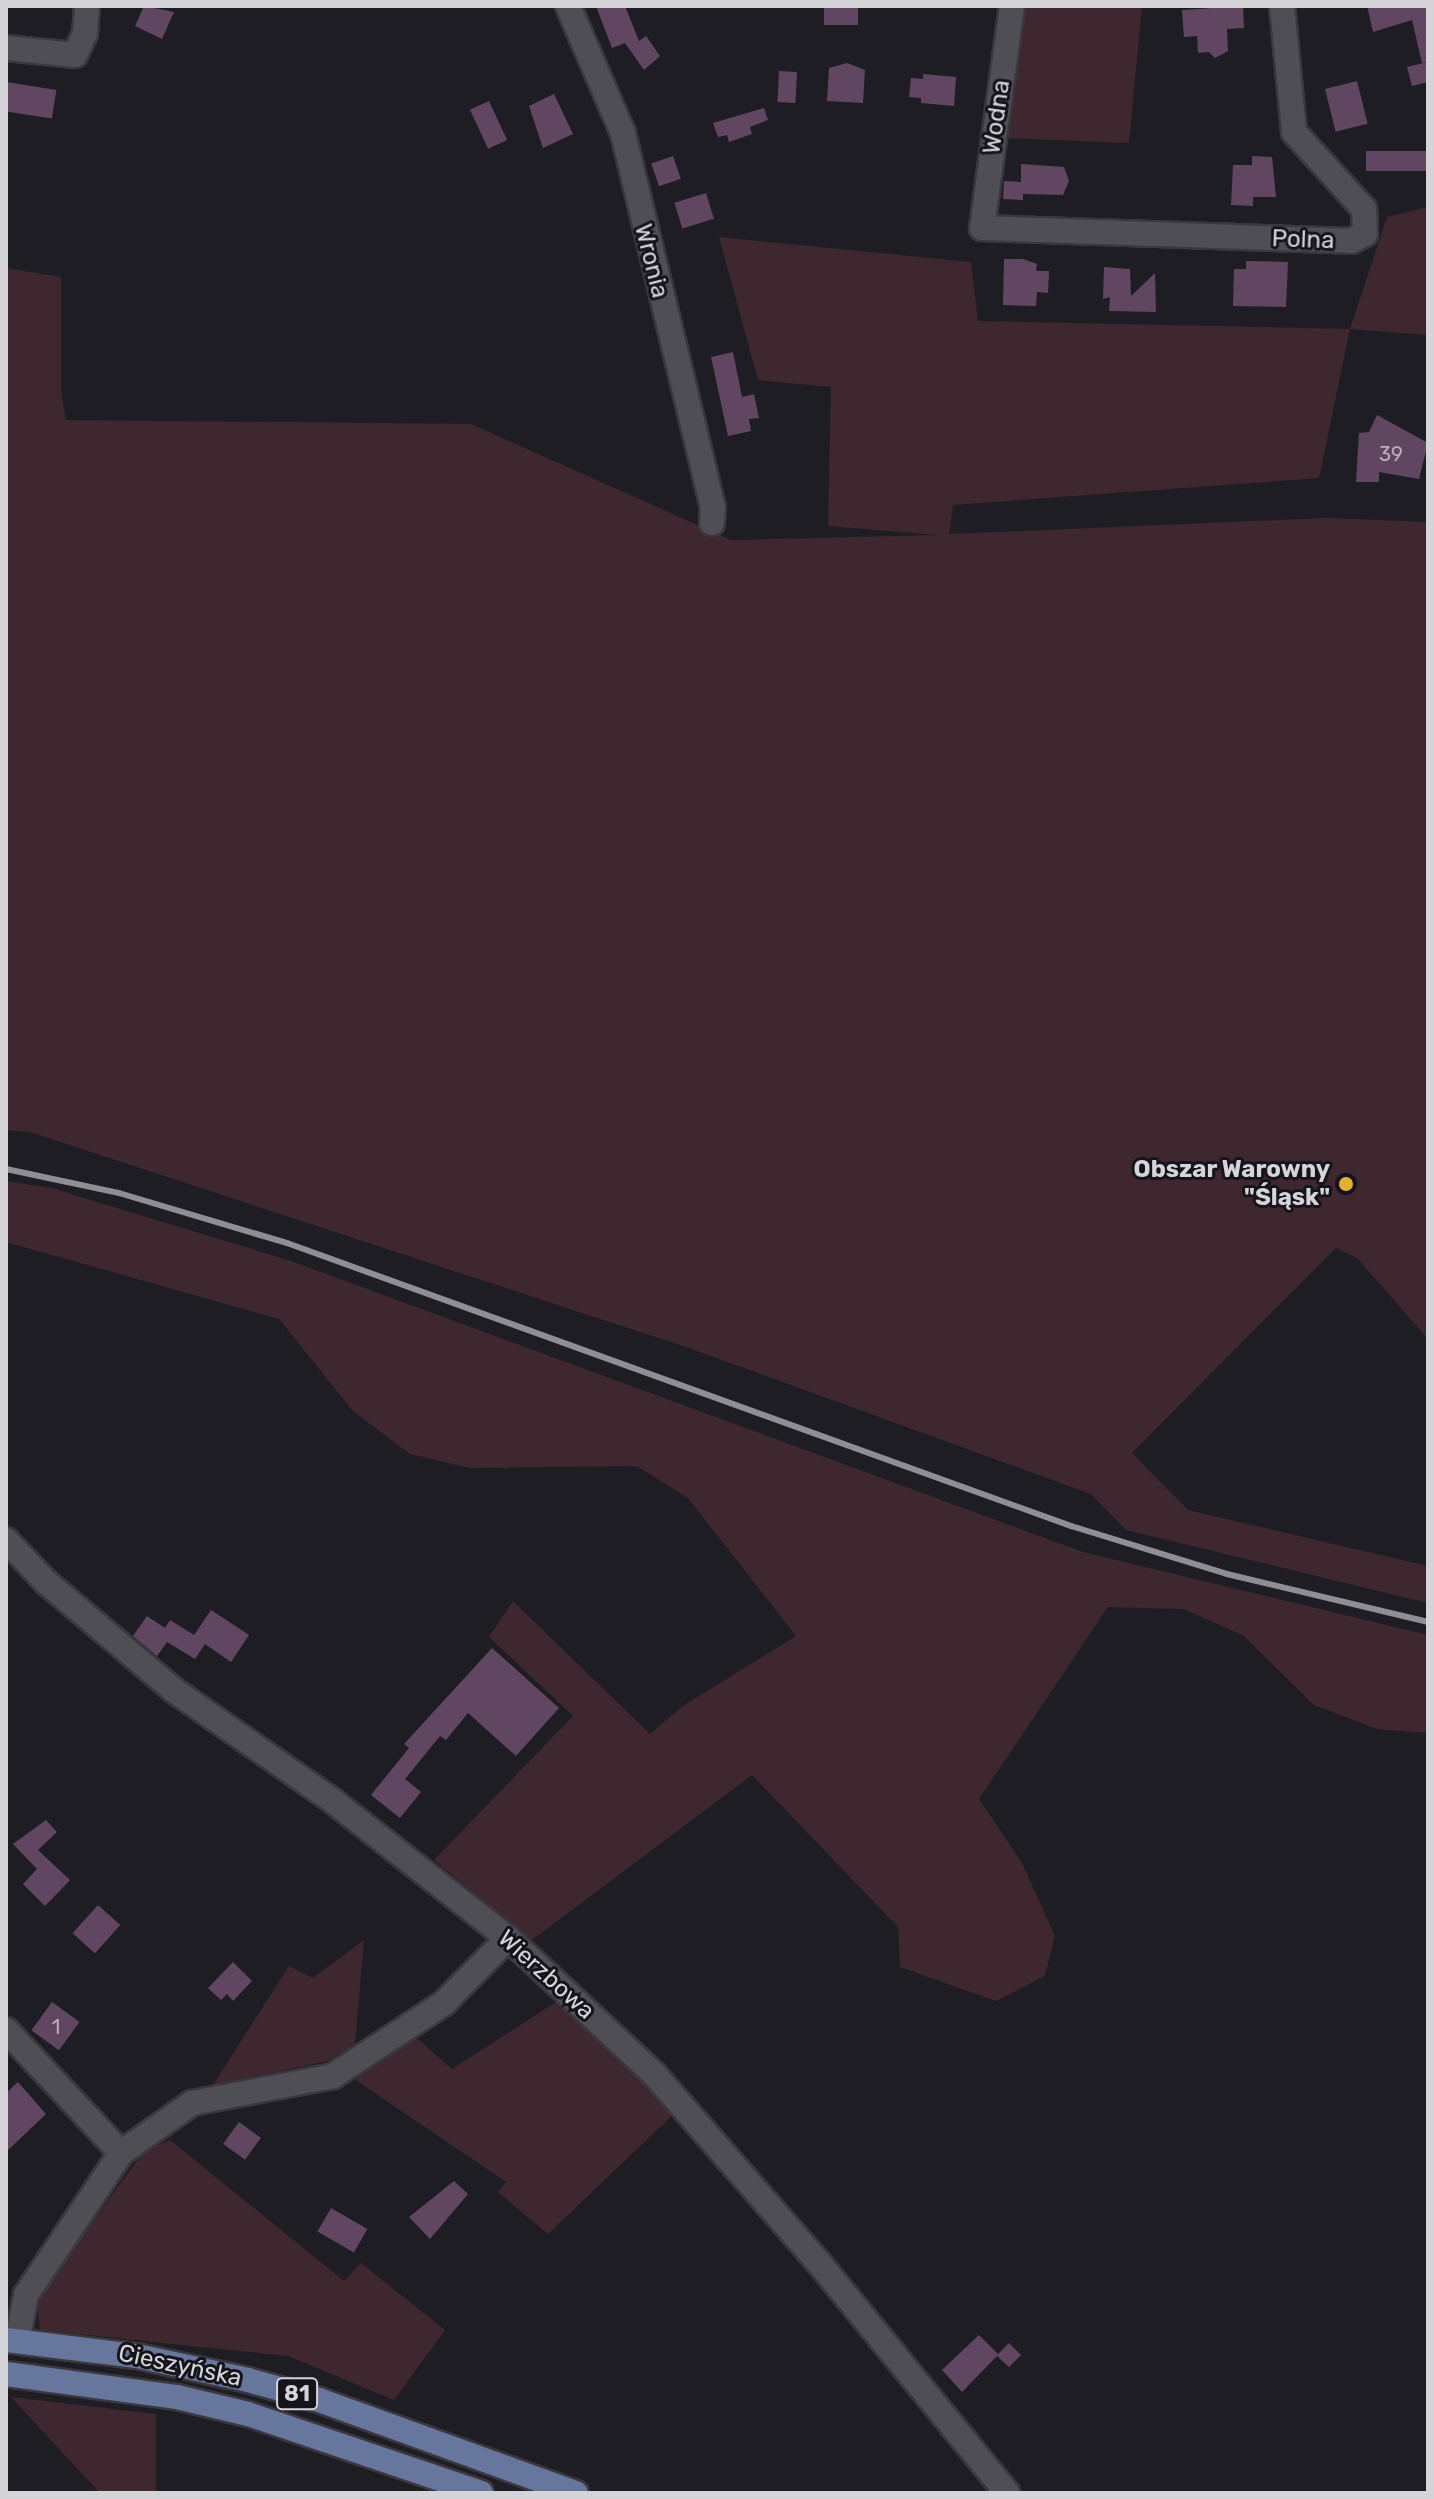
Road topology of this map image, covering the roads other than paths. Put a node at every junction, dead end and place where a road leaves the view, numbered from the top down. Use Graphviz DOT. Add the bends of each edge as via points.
graph roads {
  1 [pos="87,6"];
  2 [pos="568,6"];
  3 [pos="1012,6"];
  4 [pos="1282,6"];
  5 [pos="6,48"];
  6 [pos="982,228"];
  7 [pos="712,523"];
  8 [pos="6,1540"];
  9 [pos="508,1938"];
  10 [pos="6,2030"];
  11 [pos="121,2153"];
  12 [pos="12,2340"];
  13 [pos="6,2374"];
  14 [pos="481,2493"];
  15 [pos="576,2493"];
  16 [pos="1007,2493"];
  1 -- 5 [label="street" via="85,34 75,55"];
  2 -- 7 [label="street, Wronia" via="623,133 713,508"];
  3 -- 6 [label="street, Wodna"];
  4 -- 6 [label="street, Polna" via="1294,132 1364,209 1365,234 1351,241 1315,244"];
  8 -- 9 [label="street, Wierzbowa" via="46,1582 175,1691 333,1801"];
  9 -- 11 [label="street" via="444,2003 333,2076 192,2103"];
  9 -- 16 [label="street, Wierzbowa" via="654,2074 819,2263"];
  10 -- 11 [label="street"];
  11 -- 12 [label="street" via="26,2295"];
  12 -- 15 [label="main road, Cieszyńska / 81" via="137,2356 248,2380 319,2400"];
  13 -- 14 [label="main road, Cieszyńska / 81" via="177,2397 234,2411 308,2430"];
}
